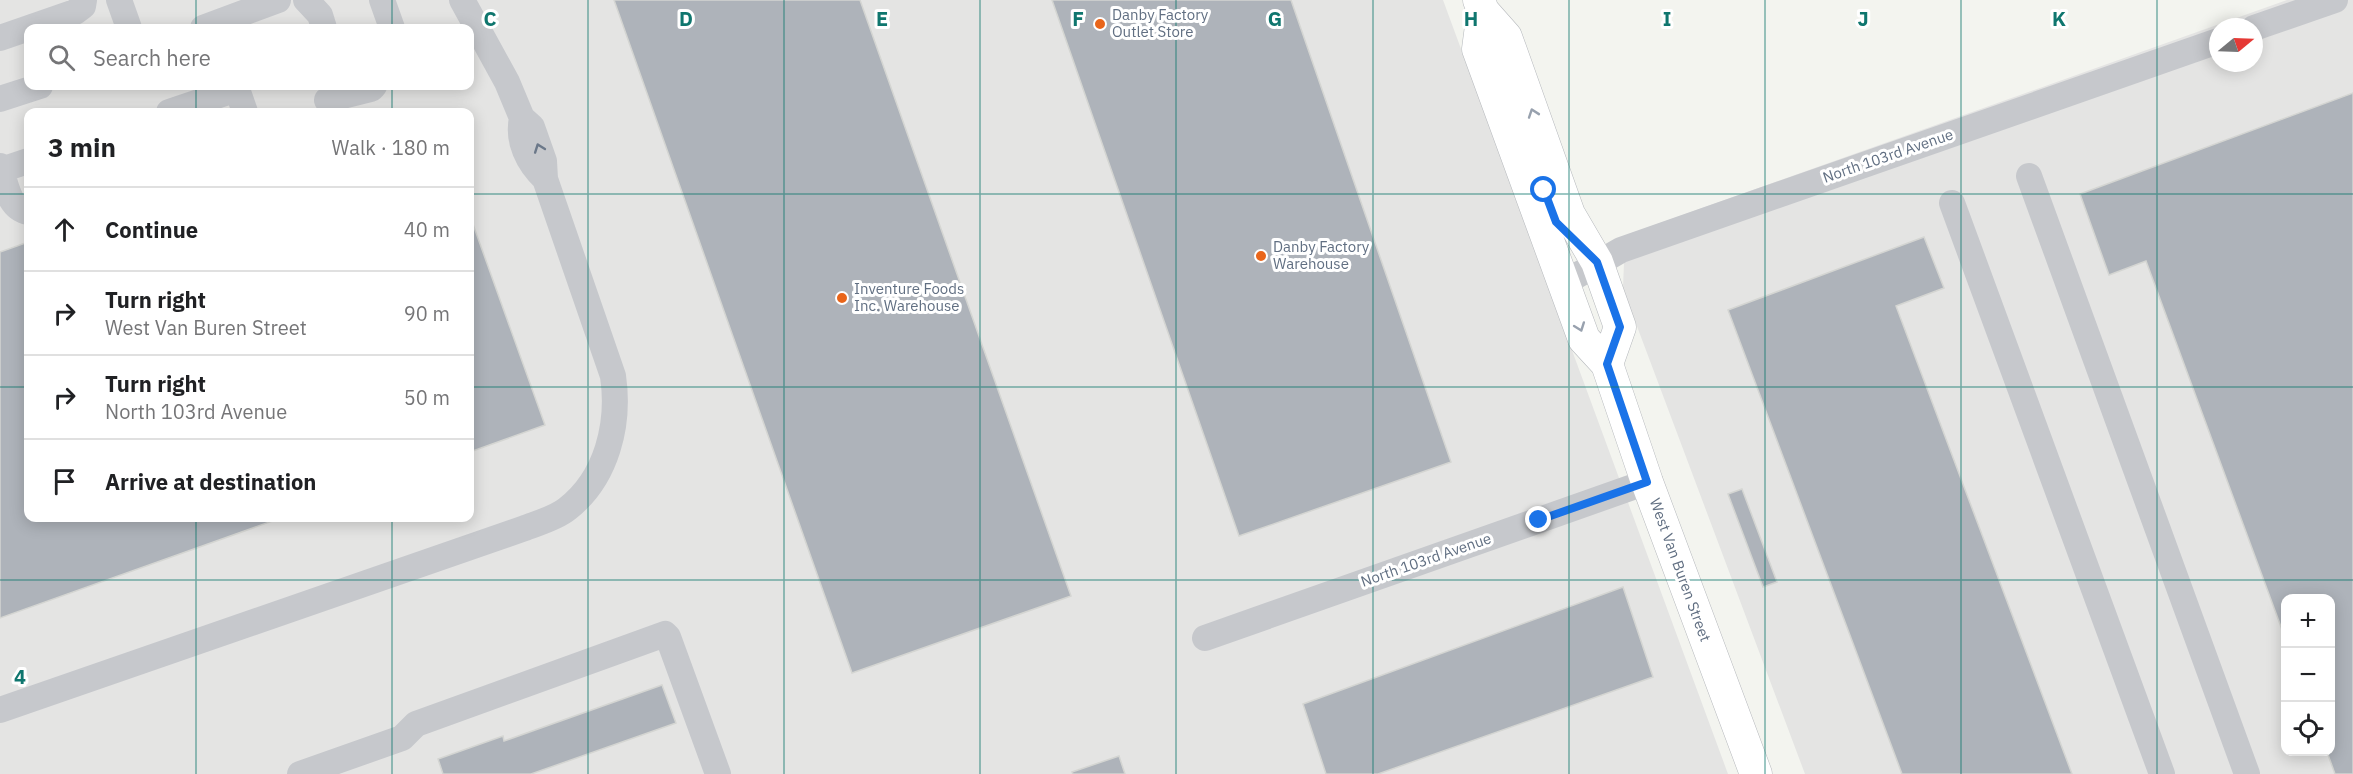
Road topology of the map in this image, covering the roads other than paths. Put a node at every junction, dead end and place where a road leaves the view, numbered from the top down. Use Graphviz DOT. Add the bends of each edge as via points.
graph roads {
  1 [pos="84,0"];
  2 [pos="119,0"];
  3 [pos="278,0"];
  4 [pos="301,0"];
  5 [pos="306,0"];
  6 [pos="382,0"];
  7 [pos="462,0"];
  8 [pos="2335,0"];
  9 [pos="1481,6"];
  10 [pos="40,24"];
  11 [pos="128,24"];
  12 [pos="214,24"];
  13 [pos="309,24"];
  14 [pos="323,24"];
  15 [pos="391,24"];
  16 [pos="2263,25"];
  17 [pos="24,30"];
  18 [pos="0,38"];
  19 [pos="2209,44"];
  20 [pos="28,90"];
  21 [pos="234,90"];
  22 [pos="237,90"];
  23 [pos="366,90"];
  24 [pos="0,99"];
  25 [pos="322,99"];
  26 [pos="181,108"];
  27 [pos="244,108"];
  28 [pos="1508,129"];
  29 [pos="24,162"];
  30 [pos="1,168"];
  31 [pos="2029,176"];
  32 [pos="1952,203"];
  33 [pos="24,211"];
  34 [pos="1597,262"];
  35 [pos="1564,283"];
  36 [pos="1607,364"];
  37 [pos="1647,482"];
  38 [pos="1205,638"];
  39 [pos="0,710"];
  40 [pos="300,774"];
  41 [pos="718,774"];
  42 [pos="1756,774"];
  43 [pos="2162,774"];
  44 [pos="2247,774"];
  1 -- 10 [label="street" via="75,12"];
  2 -- 11 [label="street"];
  3 -- 12 [label="street"];
  4 -- 13 [label="street"];
  5 -- 14 [label="street"];
  6 -- 15 [label="street"];
  7 -- 39 [label="street" via="522,118 519,132 532,166 544,179 613,376 616,399 609,450 592,483 566,510 525,528"];
  8 -- 16 [label="street"];
  9 -- 28 [label="main road, West Van Buren Street" via="1479,49"];
  34 -- 9 [label="main road, West Van Buren Street, one-way" via="1569,214 1506,37"];
  17 -- 18 [label="street"];
  19 -- 34 [label="street, North 103rd Avenue" via="1621,249"];
  20 -- 24 [label="street"];
  21 -- 26 [label="street"];
  22 -- 27 [label="street"];
  23 -- 25 [label="street"];
  28 -- 34 [label="main road" via="1526,144 1556,222"];
  28 -- 35 [label="main road, West Van Buren Street"];
  29 -- 30 [label="street"];
  30 -- 33 [label="street" via="12,203"];
  31 -- 44 [label="street"];
  32 -- 43 [label="street"];
  34 -- 35 [label="street, North 103rd Avenue"];
  34 -- 36 [label="main road, West Van Buren Street" via="1620,327"];
  35 -- 36 [label="main road, West Van Buren Street, one-way" via="1584,339"];
  36 -- 37 [label="main road, West Van Buren Street"];
  37 -- 38 [label="street, North 103rd Avenue"];
  37 -- 42 [label="main road, West Van Buren Street"];
  40 -- 41 [label="street" via="402,738 416,724 665,634"];
}
